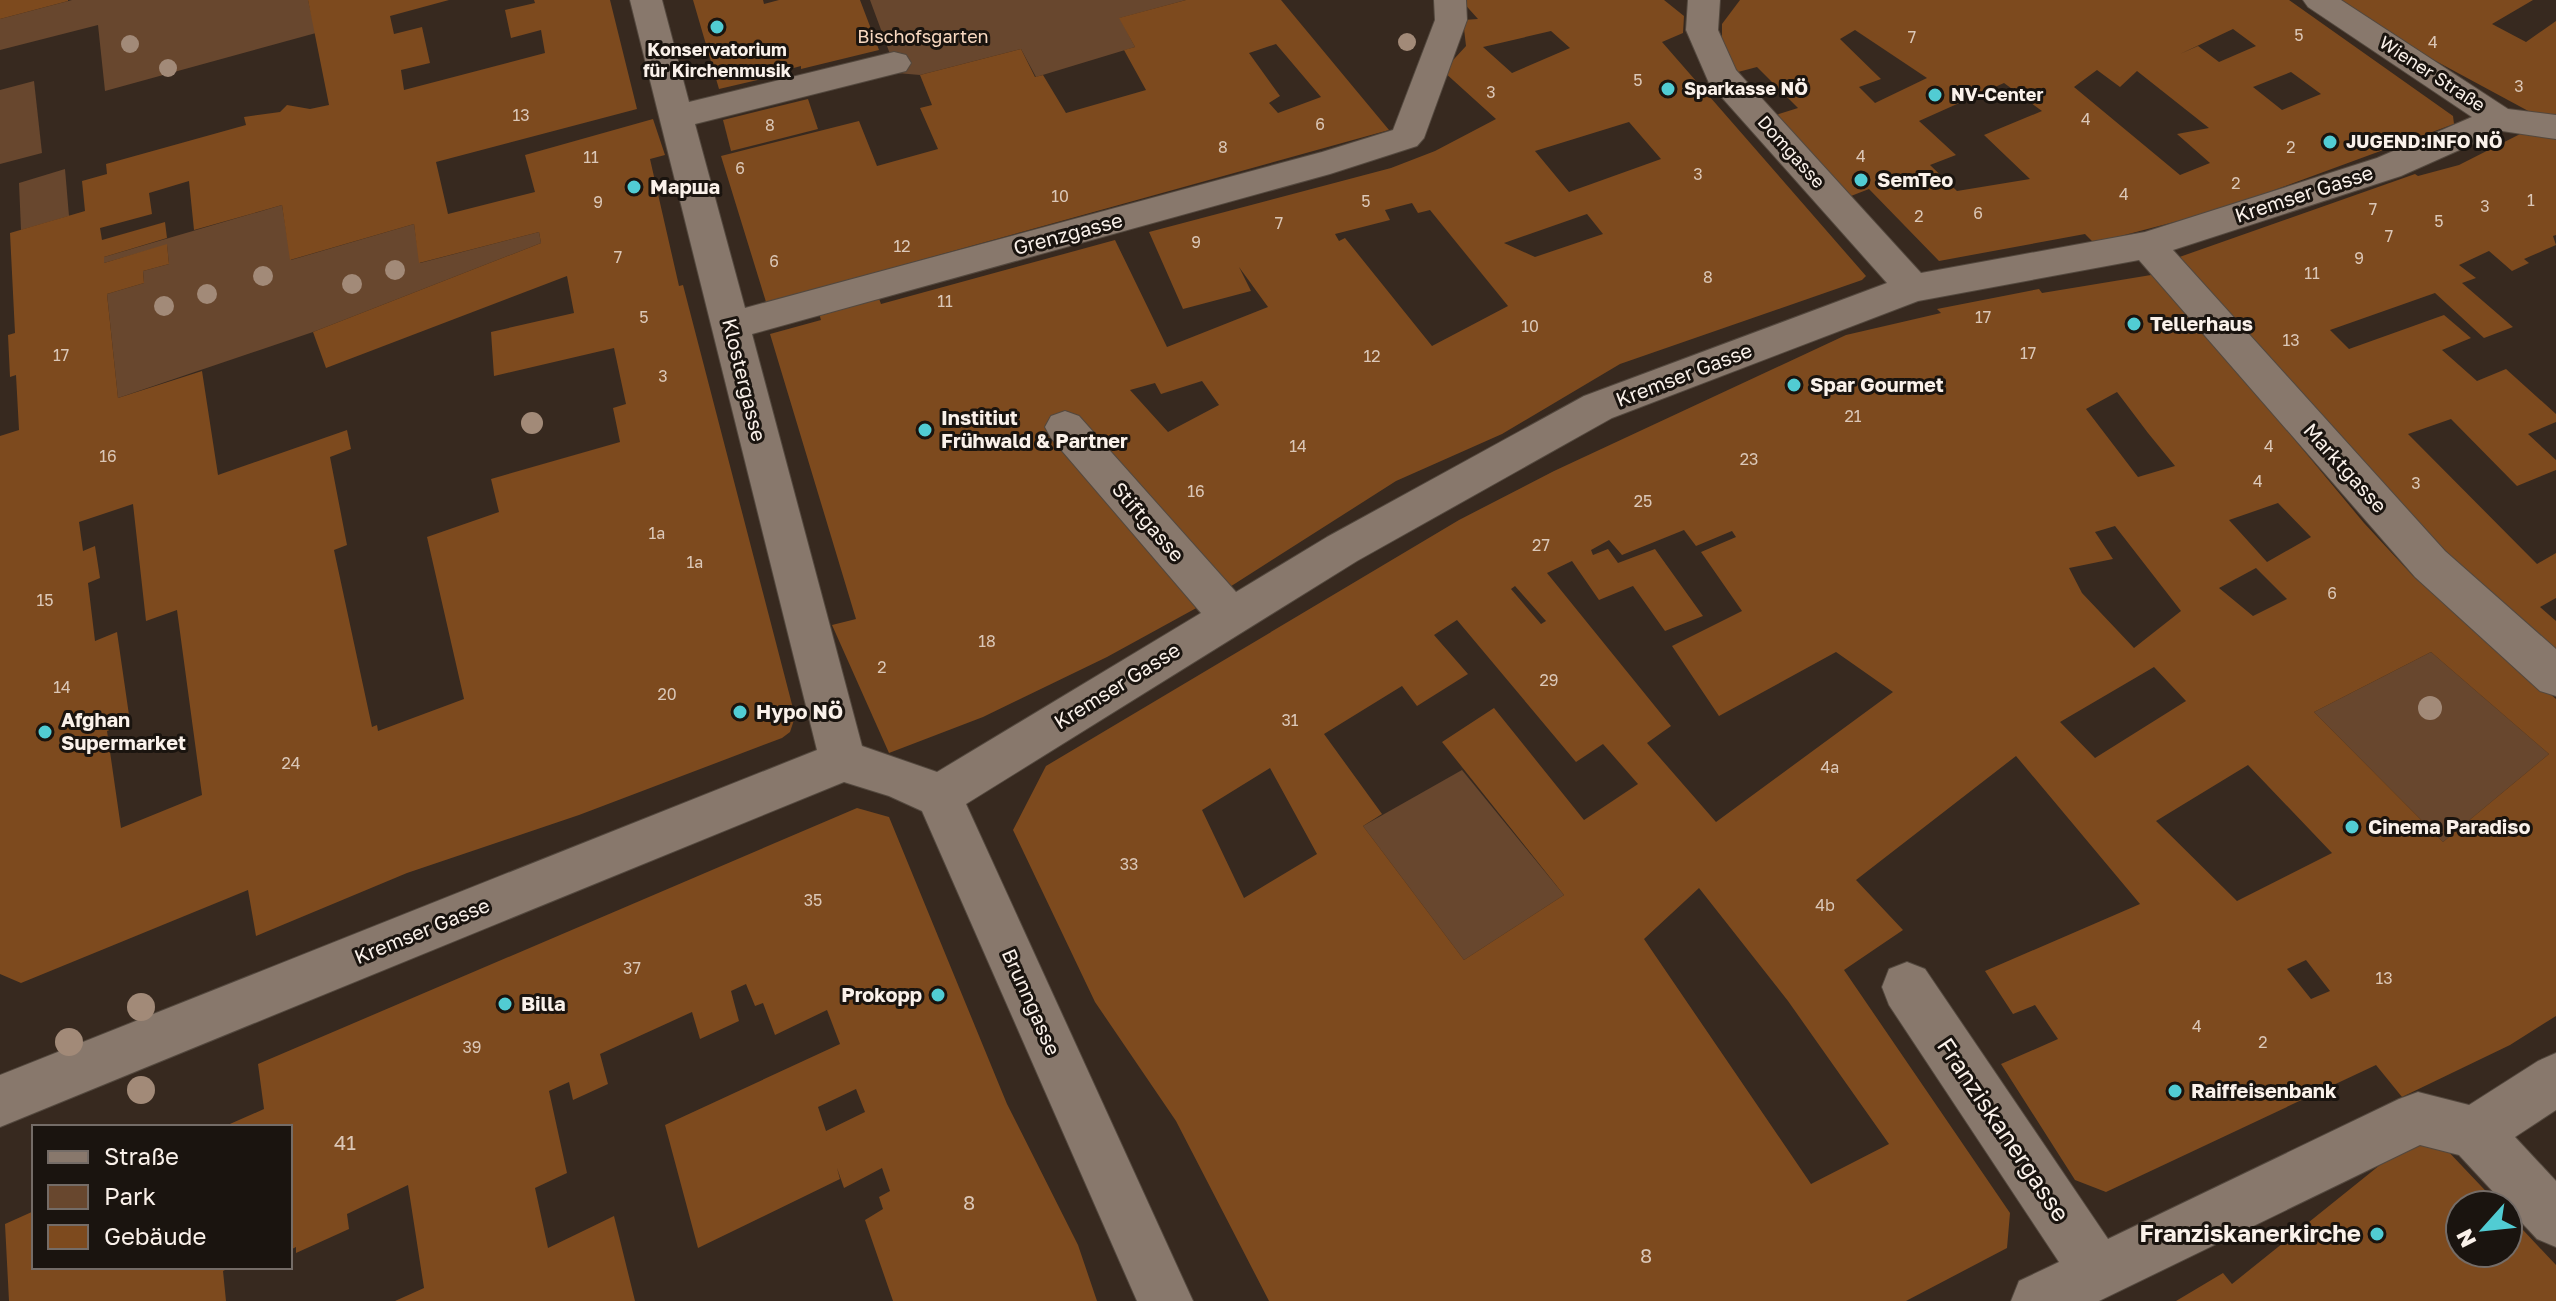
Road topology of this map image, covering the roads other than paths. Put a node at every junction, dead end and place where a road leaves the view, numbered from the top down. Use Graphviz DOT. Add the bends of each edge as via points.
graph roads {
  1 [pos="646,0"];
  2 [pos="1704,0"];
  3 [pos="2319,0"];
  4 [pos="1450,10"];
  5 [pos="894,63"];
  6 [pos="677,117"];
  7 [pos="2499,119"];
  8 [pos="2555,127"];
  9 [pos="2147,245"];
  10 [pos="1913,288"];
  11 [pos="730,326"];
  12 [pos="1065,427"];
  13 [pos="1230,616"];
  14 [pos="2556,677"];
  15 [pos="843,761"];
  16 [pos="939,796"];
  17 [pos="1907,987"];
  18 [pos="2556,1079"];
  19 [pos="0,1101"];
  20 [pos="2474,1133"];
  21 [pos="2556,1220"];
  22 [pos="2099,1273"];
  23 [pos="1165,1301"];
  24 [pos="2039,1301"];
  1 -- 6 [label="street, Klostergasse"];
  2 -- 10 [label="street, Domgasse" via="1702,30 1721,75"];
  3 -- 7 [label="street, Wiener Straße"];
  4 -- 11 [label="street, Grenzgasse" via="1405,138"];
  5 -- 6 [label="street"];
  6 -- 11 [label="street, Klostergasse"];
  7 -- 8 [label="street, Wiener Straße"];
  7 -- 9 [label="street, Kremser Gasse" via="2389,167"];
  9 -- 10 [label="street, Kremser Gasse"];
  9 -- 14 [label="street, Marktgasse" via="2430,564"];
  10 -- 13 [label="street, Kremser Gasse" via="1598,407"];
  11 -- 15 [label="street, Klostergasse"];
  12 -- 13 [label="street, Stiftgasse"];
  13 -- 16 [label="street, Kremser Gasse"];
  15 -- 16 [label="street"];
  15 -- 19 [label="street, Kremser Gasse"];
  16 -- 23 [label="street, Brunngasse"];
  17 -- 22 [label="street, Franziskanergasse"];
  18 -- 20 [label="street"];
  20 -- 21 [label="street"];
  20 -- 22 [label="street" via="2418,1118"];
  22 -- 24 [label="street"];
}
